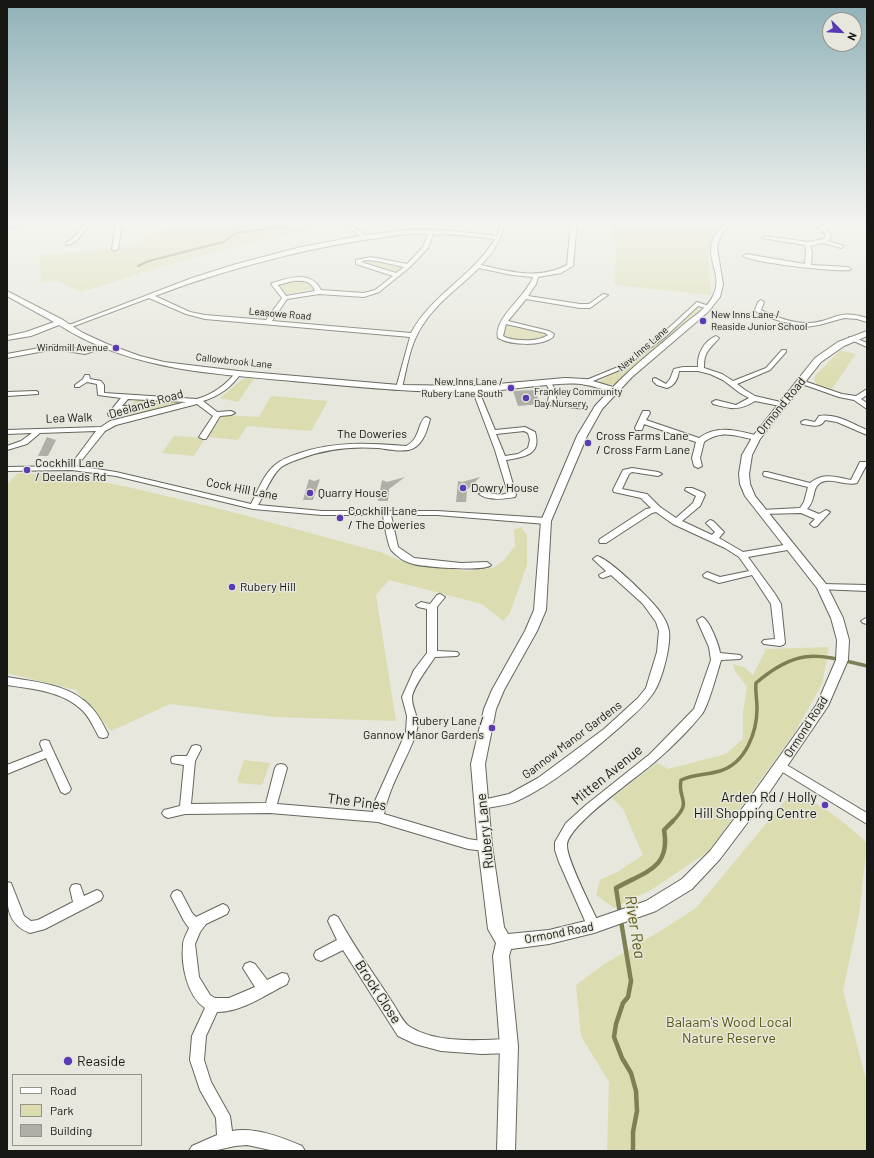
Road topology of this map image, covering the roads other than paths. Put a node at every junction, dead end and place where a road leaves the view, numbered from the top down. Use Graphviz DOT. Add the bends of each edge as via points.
graph roads {
  1 [pos="207,276"];
  2 [pos="396,276"];
  3 [pos="466,276"];
  4 [pos="536,276"];
  5 [pos="719,276"];
  6 [pos="319,292"];
  7 [pos="7,293"];
  8 [pos="598,294"];
  9 [pos="150,296"];
  10 [pos="605,296"];
  11 [pos="525,297"];
  12 [pos="613,297"];
  13 [pos="701,297"];
  14 [pos="286,298"];
  15 [pos="762,302"];
  16 [pos="697,304"];
  17 [pos="709,307"];
  18 [pos="804,319"];
  19 [pos="867,320"];
  20 [pos="820,321"];
  21 [pos="60,322"];
  22 [pos="504,322"];
  23 [pos="267,323"];
  24 [pos="67,327"];
  25 [pos="867,333"];
  26 [pos="413,336"];
  27 [pos="7,338"];
  28 [pos="716,338"];
  29 [pos="851,338"];
  30 [pos="867,345"];
  31 [pos="104,346"];
  32 [pos="784,351"];
  33 [pos="7,356"];
  34 [pos="701,368"];
  35 [pos="238,373"];
  36 [pos="654,380"];
  37 [pos="548,382"];
  38 [pos="586,382"];
  39 [pos="801,382"];
  40 [pos="732,383"];
  41 [pos="77,386"];
  42 [pos="399,388"];
  43 [pos="475,389"];
  44 [pos="614,390"];
  45 [pos="867,391"];
  46 [pos="36,393"];
  47 [pos="7,394"];
  48 [pos="126,396"];
  49 [pos="754,398"];
  50 [pos="856,398"];
  51 [pos="198,401"];
  52 [pos="716,402"];
  53 [pos="782,405"];
  54 [pos="583,407"];
  55 [pos="867,407"];
  56 [pos="128,408"];
  57 [pos="231,413"];
  58 [pos="646,413"];
  59 [pos="217,415"];
  60 [pos="426,419"];
  61 [pos="805,422"];
  62 [pos="102,429"];
  63 [pos="38,431"];
  64 [pos="7,432"];
  65 [pos="492,432"];
  66 [pos="867,433"];
  67 [pos="203,437"];
  68 [pos="756,438"];
  69 [pos="700,441"];
  70 [pos="7,448"];
  71 [pos="501,459"];
  72 [pos="863,464"];
  73 [pos="698,466"];
  74 [pos="72,468"];
  75 [pos="7,469"];
  76 [pos="658,474"];
  77 [pos="767,474"];
  78 [pos="812,486"];
  79 [pos="689,490"];
  80 [pos="483,494"];
  81 [pos="253,506"];
  82 [pos="657,509"];
  83 [pos="802,510"];
  84 [pos="762,512"];
  85 [pos="387,513"];
  86 [pos="820,518"];
  87 [pos="546,521"];
  88 [pos="676,522"];
  89 [pos="710,523"];
  90 [pos="714,538"];
  91 [pos="603,541"];
  92 [pos="790,547"];
  93 [pos="742,555"];
  94 [pos="474,556"];
  95 [pos="597,559"];
  96 [pos="472,565"];
  97 [pos="487,565"];
  98 [pos="754,572"];
  99 [pos="707,575"];
  100 [pos="822,587"];
  101 [pos="867,588"];
  102 [pos="440,597"];
  103 [pos="421,606"];
  104 [pos="432,607"];
  105 [pos="702,620"];
  106 [pos="767,642"];
  107 [pos="432,654"];
  108 [pos="454,654"];
  109 [pos="715,656"];
  110 [pos="737,657"];
  111 [pos="7,681"];
  112 [pos="103,734"];
  113 [pos="196,749"];
  114 [pos="176,760"];
  115 [pos="190,761"];
  116 [pos="780,765"];
  117 [pos="281,768"];
  118 [pos="7,770"];
  119 [pos="65,789"];
  120 [pos="482,804"];
  121 [pos="185,808"];
  122 [pos="270,808"];
  123 [pos="168,813"];
  124 [pos="378,817"];
  125 [pos="867,819"];
  126 [pos="485,846"];
  127 [pos="7,887"];
  128 [pos="76,889"];
  129 [pos="97,896"];
  130 [pos="176,896"];
  131 [pos="80,904"];
  132 [pos="223,910"];
  133 [pos="334,921"];
  134 [pos="594,926"];
  135 [pos="197,927"];
  136 [pos="346,942"];
  137 [pos="504,942"];
  138 [pos="321,955"];
  139 [pos="250,968"];
  140 [pos="282,979"];
  141 [pos="264,988"];
  142 [pos="213,1004"];
  143 [pos="509,1046"];
  144 [pos="225,1138"];
  145 [pos="197,1151"];
  146 [pos="298,1151"];
  147 [pos="506,1151"];
  1 -- 9 [label="street"];
  2 -- 6 [label="street" via="372,294"];
  3 -- 26 [label="street" via="421,320"];
  4 -- 11 [label="street"];
  5 -- 17 [label="street, New Inns Lane" via="718,295"];
  6 -- 14 [label="street" via="307,292"];
  6 -- 14 [label="street" via="317,286 306,278 274,284"];
  7 -- 21 [label="street, Callowbrook Lane"];
  8 -- 10 [label="street"];
  9 -- 23 [label="street, Leasowe Road" via="193,314"];
  9 -- 24 [label="street"];
  10 -- 11 [label="street" via="590,306"];
  10 -- 12 [label="street"];
  11 -- 22 [label="street" via="511,310"];
  13 -- 16 [label="street, New Inns Lane"];
  14 -- 23 [label="street"];
  15 -- 20 [label="street" via="758,311 765,318 811,325"];
  16 -- 17 [label="street"];
  16 -- 38 [label="street, New Inns Lane" via="620,368"];
  17 -- 44 [label="street, New Inns Lane"];
  18 -- 20 [label="street"];
  19 -- 20 [label="street" via="845,315"];
  21 -- 24 [label="street, Callowbrook Lane"];
  21 -- 27 [label="street" via="28,334"];
  22 -- 22 [label="street" via="500,335 505,340 545,339 551,335"];
  23 -- 26 [label="street, Leasowe Road"];
  24 -- 31 [label="street, Callowbrook Lane"];
  25 -- 29 [label="street, Ormond Road"];
  26 -- 42 [label="street"];
  28 -- 34 [label="street" via="702,351"];
  29 -- 30 [label="street"];
  29 -- 39 [label="street, Ormond Road" via="818,360"];
  31 -- 33 [label="street" via="85,352 55,346"];
  31 -- 35 [label="street, Callowbrook Lane" via="164,364"];
  32 -- 40 [label="street" via="768,369"];
  34 -- 36 [label="street" via="676,370 674,380 667,386"];
  34 -- 40 [label="street"];
  35 -- 42 [label="street, Callowbrook Lane"];
  35 -- 51 [label="street, Deelands Road" via="222,390"];
  37 -- 38 [label="street, New Inns Lane"];
  37 -- 43 [label="street, New Inns Lane"];
  37 -- 54 [label="street" via="553,391 553,403"];
  38 -- 44 [label="street, New Inns Lane"];
  39 -- 50 [label="street" via="841,396"];
  39 -- 53 [label="street, Ormond Road"];
  40 -- 49 [label="street" via="743,393"];
  41 -- 48 [label="street, Deelands Road" via="86,378 99,382 100,394"];
  42 -- 43 [label="street, Callowbrook Lane"];
  43 -- 65 [label="street"];
  44 -- 87 [label="street" via="590,421"];
  45 -- 50 [label="street"];
  46 -- 47 [label="street"];
  48 -- 51 [label="street, Deelands Road"];
  48 -- 56 [label="street, Deelands Road" via="115,411"];
  49 -- 52 [label="street" via="743,406 734,407"];
  49 -- 53 [label="street"];
  50 -- 55 [label="street"];
  51 -- 59 [label="street"];
  51 -- 62 [label="street, Deelands Road"];
  53 -- 68 [label="street, Ormond Road"];
  57 -- 59 [label="street"];
  58 -- 69 [label="street" via="640,425"];
  59 -- 67 [label="street"];
  60 -- 81 [label="street, The Doweries" via="415,446 407,448 339,445 313,450 289,460 272,474"];
  61 -- 66 [label="street" via="816,424 822,418 829,417 843,420"];
  62 -- 63 [label="street, Lea Walk"];
  62 -- 74 [label="street, Deelands Road"];
  63 -- 64 [label="street, Lea Walk"];
  63 -- 70 [label="street, Lea Walk" via="33,438"];
  65 -- 71 [label="street"];
  65 -- 71 [label="street" via="525,429 531,432 534,439 532,448 526,454"];
  68 -- 69 [label="street" via="724,431"];
  68 -- 84 [label="street, Ormond Road" via="747,455 744,474 750,496"];
  69 -- 73 [label="street" via="696,458"];
  71 -- 80 [label="street" via="512,495 501,497"];
  72 -- 78 [label="street" via="854,481 827,478 820,479"];
  74 -- 75 [label="street, Cock Hill Lane"];
  74 -- 81 [label="street, Cock Hill Lane" via="116,474"];
  76 -- 82 [label="street" via="632,470 626,472 617,490 644,496"];
  77 -- 78 [label="street"];
  78 -- 83 [label="street" via="808,502"];
  79 -- 88 [label="street" via="701,495 697,504"];
  81 -- 85 [label="street, Cock Hill Lane" via="322,513"];
  82 -- 88 [label="street"];
  82 -- 91 [label="street" via="649,511"];
  83 -- 84 [label="street"];
  83 -- 86 [label="street"];
  84 -- 92 [label="street, Ormond Road"];
  85 -- 87 [label="street, Cock Hill Lane" via="437,513"];
  85 -- 96 [label="street" via="388,527 394,537 394,548 403,556 412,561"];
  87 -- 120 [label="street, Rubery Lane" via="540,610 490,709 478,764"];
  88 -- 90 [label="street"];
  89 -- 90 [label="street" via="720,532"];
  90 -- 93 [label="street"];
  92 -- 93 [label="street"];
  92 -- 100 [label="street, Ormond Road"];
  93 -- 98 [label="street"];
  94 -- 96 [label="street"];
  95 -- 120 [label="street, Gannow Manor Gardens" via="608,573 654,610 661,621 664,641 650,690 628,715 535,786 512,798"];
  96 -- 97 [label="street"];
  98 -- 99 [label="street" via="719,580"];
  98 -- 106 [label="street" via="776,604 780,642"];
  100 -- 101 [label="street"];
  100 -- 116 [label="street, Ormond Road" via="838,618 843,640 842,660 822,706"];
  102 -- 104 [label="street"];
  103 -- 104 [label="street"];
  104 -- 107 [label="street"];
  105 -- 109 [label="street, Mitten Avenue"];
  107 -- 108 [label="street"];
  107 -- 124 [label="street" via="418,673 407,697 412,716 411,732 381,801"];
  109 -- 110 [label="street"];
  109 -- 134 [label="street, Mitten Avenue" via="716,660 698,711 654,757 570,826 561,842 561,850"];
  111 -- 112 [label="street" via="67,694 83,705 100,726"];
  113 -- 115 [label="street"];
  114 -- 115 [label="street"];
  115 -- 121 [label="street"];
  116 -- 125 [label="street"];
  116 -- 134 [label="street, Ormond Road" via="715,855 687,884 651,906"];
  117 -- 122 [label="street"];
  118 -- 119 [label="street" via="47,748"];
  120 -- 126 [label="street, Rubery Lane"];
  121 -- 122 [label="street, The Pines"];
  121 -- 123 [label="street, The Pines"];
  122 -- 124 [label="street, The Pines"];
  124 -- 126 [label="street, The Pines" via="468,844"];
  126 -- 137 [label="street, Rubery Lane" via="496,929"];
  127 -- 131 [label="street" via="19,920 30,927 40,925"];
  128 -- 131 [label="street"];
  129 -- 131 [label="street"];
  130 -- 135 [label="street"];
  132 -- 135 [label="street" via="202,920"];
  133 -- 136 [label="street, Brock Close"];
  134 -- 137 [label="street, Ormond Road" via="549,937"];
  135 -- 142 [label="street" via="189,944 192,979 204,1000"];
  136 -- 138 [label="street"];
  136 -- 143 [label="street, Brock Close" via="403,1031 411,1036 443,1044"];
  137 -- 143 [label="street" via="501,956"];
  139 -- 141 [label="street"];
  140 -- 141 [label="street"];
  141 -- 142 [label="street" via="229,1005"];
  142 -- 144 [label="street" via="199,1036 198,1060 205,1085 223,1116"];
  143 -- 147 [label="street"];
  144 -- 145 [label="street"];
  144 -- 146 [label="street" via="268,1140"];
}
